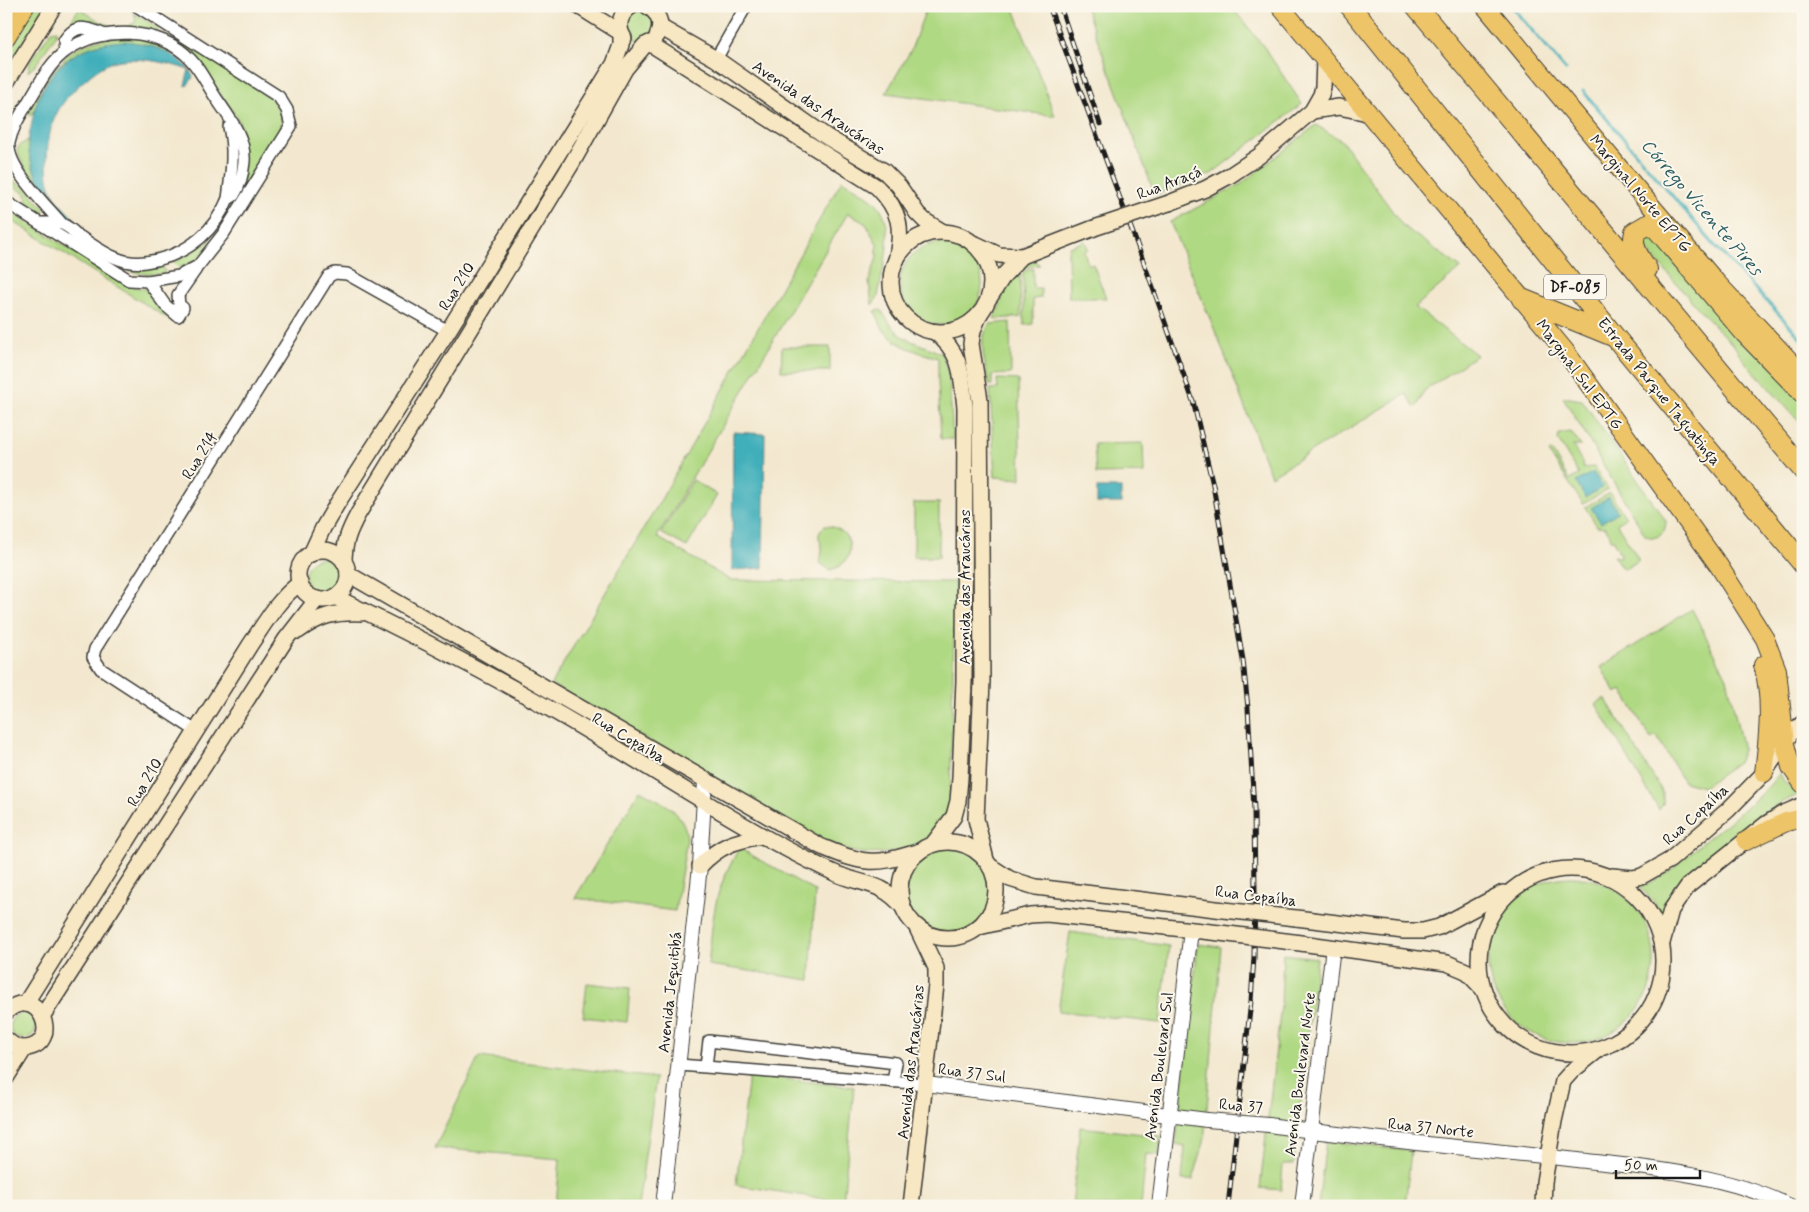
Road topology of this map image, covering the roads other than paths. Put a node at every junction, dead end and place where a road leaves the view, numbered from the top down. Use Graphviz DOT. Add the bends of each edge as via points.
graph roads {
  1 [pos="25,6"];
  2 [pos="54,6"];
  3 [pos="137,6"];
  4 [pos="578,6"];
  5 [pos="746,6"];
  6 [pos="1280,6"];
  7 [pos="1350,6"];
  8 [pos="1416,6"];
  9 [pos="1485,6"];
  10 [pos="651,7"];
  11 [pos="622,9"];
  12 [pos="660,27"];
  13 [pos="621,33"];
  14 [pos="6,37"];
  15 [pos="647,44"];
  16 [pos="716,59"];
  17 [pos="1324,60"];
  18 [pos="6,82"];
  19 [pos="1312,112"];
  20 [pos="1368,113"];
  21 [pos="828,138"];
  22 [pos="819,151"];
  23 [pos="864,159"];
  24 [pos="855,172"];
  25 [pos="6,202"];
  26 [pos="39,223"];
  27 [pos="62,224"];
  28 [pos="943,232"];
  29 [pos="970,241"];
  30 [pos="1022,256"];
  31 [pos="896,261"];
  32 [pos="198,266"];
  33 [pos="148,281"];
  34 [pos="1522,299"];
  35 [pos="984,308"];
  36 [pos="1673,314"];
  37 [pos="448,331"];
  38 [pos="935,332"];
  39 [pos="1615,337"];
  40 [pos="1803,375"];
  41 [pos="1803,392"];
  42 [pos="1803,470"];
  43 [pos="358,514"];
  44 [pos="311,554"];
  45 [pos="1803,564"];
  46 [pos="346,568"];
  47 [pos="300,583"];
  48 [pos="374,588"];
  49 [pos="335,597"];
  50 [pos="317,599"];
  51 [pos="1746,610"];
  52 [pos="368,613"];
  53 [pos="286,639"];
  54 [pos="964,681"];
  55 [pos="982,681"];
  56 [pos="1803,723"];
  57 [pos="196,731"];
  58 [pos="1785,744"];
  59 [pos="1764,773"];
  60 [pos="705,781"];
  61 [pos="1803,784"];
  62 [pos="705,803"];
  63 [pos="1803,805"];
  64 [pos="1803,818"];
  65 [pos="762,836"];
  66 [pos="1746,841"];
  67 [pos="934,844"];
  68 [pos="918,852"];
  69 [pos="988,863"];
  70 [pos="700,866"];
  71 [pos="1608,876"];
  72 [pos="1513,888"];
  73 [pos="903,907"];
  74 [pos="916,926"];
  75 [pos="979,927"];
  76 [pos="1192,930"];
  77 [pos="1662,944"];
  78 [pos="1333,947"];
  79 [pos="1482,988"];
  80 [pos="14,1004"];
  81 [pos="43,1015"];
  82 [pos="6,1039"];
  83 [pos="25,1048"];
  84 [pos="1598,1050"];
  85 [pos="679,1064"];
  86 [pos="706,1066"];
  87 [pos="6,1078"];
  88 [pos="893,1082"];
  89 [pos="926,1084"];
  90 [pos="1169,1116"];
  91 [pos="1310,1131"];
  92 [pos="1549,1157"];
  93 [pos="663,1206"];
  94 [pos="911,1206"];
  95 [pos="1159,1206"];
  96 [pos="1302,1206"];
  97 [pos="1542,1206"];
  98 [pos="1790,1206"];
  1 -- 14 [label="main road"];
  2 -- 18 [label="main road"];
  3 -- 32 [label="street" via="278,97 287,110 291,126 224,233"];
  4 -- 13 [label="main road"];
  5 -- 16 [label="street"];
  6 -- 17 [label="main road, Marginal Sul EPTG"];
  7 -- 39 [label="highway, Estrada Parque Taguatinga / DF-085"];
  8 -- 36 [label="highway"];
  9 -- 40 [label="main road, Marginal Norte EPTG" via="1622,172"];
  10 -- 12 [label="main road" via="657,14"];
  11 -- 13 [label="main road, Rua 210"];
  12 -- 15 [label="main road" via="657,36"];
  12 -- 16 [label="main road, Avenida das Araucárias"];
  13 -- 15 [label="main road, Avenida das Araucárias" via="631,43"];
  13 -- 37 [label="main road, Rua 210" via="621,45 614,64 599,91"];
  15 -- 22 [label="main road, Avenida das Araucárias"];
  15 -- 43 [label="main road" via="625,69 572,163"];
  16 -- 21 [label="main road, Avenida das Araucárias"];
  17 -- 19 [label="main road, Rua Araçá" via="1321,95"];
  17 -- 20 [label="main road, Marginal Sul EPTG"];
  19 -- 20 [label="main road, Rua Araçá" via="1339,107"];
  19 -- 30 [label="main road, Rua Araçá, bridge" via="1259,156 1205,189"];
  20 -- 34 [label="main road, Marginal Sul EPTG"];
  21 -- 22 [label="main road" via="827,146"];
  21 -- 23 [label="main road, Avenida das Araucárias"];
  22 -- 24 [label="main road, Avenida das Araucárias"];
  23 -- 24 [label="main road" via="857,164"];
  23 -- 28 [label="main road, Avenida das Araucárias" via="884,171 899,186 917,213"];
  24 -- 31 [label="main road, Avenida das Araucárias" via="877,187 896,210 900,225"];
  25 -- 26 [label="street"];
  26 -- 27 [label="street"];
  26 -- 33 [label="street" via="129,280"];
  27 -- 27 [label="street" via="13,161 9,146 12,131 42,80 65,51 80,43 121,33 166,41 190,60 235,125 244,161 242,177 234,195 203,237 170,256 144,262 110,257"];
  28 -- 29 [label="main road"];
  28 -- 31 [label="main road" via="915,239"];
  29 -- 30 [label="main road, Rua Araçá" via="999,254"];
  29 -- 35 [label="main road" via="982,253 989,269 991,286"];
  30 -- 35 [label="main road, Rua Araçá" via="1004,275"];
  31 -- 38 [label="main road" via="891,275 896,305 912,323"];
  32 -- 33 [label="street" via="179,276"];
  32 -- 33 [label="street" via="178,295 183,308 178,316 165,305"];
  34 -- 39 [label="highway"];
  34 -- 51 [label="main road, Marginal Sul EPTG" via="1594,389 1719,566"];
  35 -- 38 [label="main road" via="968,325 952,331"];
  35 -- 55 [label="main road, Avenida das Araucárias" via="973,330 971,344 980,400"];
  36 -- 41 [label="highway" via="1634,247 1635,232 1647,225 1656,228 1745,334"];
  36 -- 42 [label="highway"];
  37 -- 44 [label="main road, Rua 210" via="323,528"];
  37 -- 57 [label="street, Rua 214" via="347,274 336,272 330,276 95,649 93,656 101,669"];
  38 -- 54 [label="main road, Avenida das Araucárias" via="945,340 959,364 965,407"];
  39 -- 45 [label="highway, Estrada Parque Taguatinga / DF-085"];
  43 -- 46 [label="main road" via="344,546"];
  43 -- 48 [label="main road" via="353,557"];
  44 -- 46 [label="main road" via="329,551 338,555"];
  44 -- 47 [label="main road" via="300,566"];
  46 -- 48 [label="main road, Rua Copaíba"];
  46 -- 49 [label="main road" via="345,588"];
  47 -- 50 [label="main road" via="310,596"];
  47 -- 57 [label="main road, Rua 210" via="276,606"];
  48 -- 60 [label="main road, Rua Copaíba"];
  49 -- 50 [label="main road"];
  49 -- 52 [label="main road, Rua Copaíba"];
  50 -- 53 [label="main road"];
  51 -- 58 [label="main road, Marginal Sul EPTG" via="1765,639 1777,670"];
  51 -- 59 [label="main road" via="1766,677 1769,716"];
  52 -- 53 [label="main road" via="321,616"];
  52 -- 62 [label="main road, Rua Copaíba" via="415,635 553,711"];
  53 -- 81 [label="main road"];
  54 -- 55 [label="main road"];
  54 -- 67 [label="main road, Avenida das Araucárias" via="958,801 954,816"];
  55 -- 69 [label="main road, Avenida das Araucárias" via="976,820"];
  56 -- 58 [label="main road, Rua Copaíba"];
  57 -- 80 [label="main road, Rua 210" via="137,827"];
  58 -- 59 [label="main road, Rua Copaíba"];
  58 -- 61 [label="main road, Marginal Sul EPTG" via="1791,767"];
  59 -- 71 [label="main road, Rua Copaíba" via="1728,810 1670,860 1642,876"];
  60 -- 62 [label="street, Avenida Jequitibá"];
  60 -- 68 [label="main road, Rua Copaíba" via="820,846 845,856 869,862"];
  62 -- 65 [label="main road, Rua Copaíba"];
  62 -- 70 [label="street, Avenida Jequitibá"];
  63 -- 66 [label="main road" via="1782,814"];
  64 -- 66 [label="main road" via="1786,822"];
  65 -- 70 [label="main road" via="723,846"];
  65 -- 73 [label="main road, Rua Copaíba" via="838,875 875,886 893,896"];
  66 -- 77 [label="main road" via="1688,886 1671,910"];
  67 -- 68 [label="main road"];
  67 -- 69 [label="main road" via="948,841 962,844 975,850"];
  68 -- 73 [label="main road" via="903,871 900,889"];
  69 -- 72 [label="main road, Rua Copaíba, bridge" via="1010,879 1036,887 1404,931 1440,927"];
  69 -- 75 [label="main road" via="996,882 996,899 990,915"];
  70 -- 85 [label="street, Avenida Jequitibá"];
  71 -- 72 [label="main road" via="1584,869 1559,869 1534,875"];
  71 -- 77 [label="main road" via="1643,904 1655,923"];
  72 -- 79 [label="main road" via="1494,908 1482,933 1478,961"];
  73 -- 74 [label="main road"];
  74 -- 75 [label="main road" via="931,935 947,938 964,936"];
  74 -- 89 [label="main road, Avenida das Araucárias" via="936,968"];
  75 -- 76 [label="main road" via="1030,914 1047,914"];
  76 -- 78 [label="main road, bridge"];
  76 -- 90 [label="street, Avenida Boulevard Sul"];
  77 -- 84 [label="main road" via="1662,977 1657,996 1647,1014 1617,1042"];
  78 -- 79 [label="main road" via="1447,963 1466,971"];
  78 -- 91 [label="street, Avenida Boulevard Norte"];
  79 -- 84 [label="main road" via="1495,1014 1516,1035 1541,1049 1570,1054"];
  80 -- 81 [label="main road" via="38,1010"];
  81 -- 83 [label="main road" via="43,1037"];
  82 -- 83 [label="main road" via="12,1045"];
  83 -- 87 [label="main road"];
  84 -- 92 [label="main road" via="1563,1081"];
  85 -- 86 [label="street, Rua 37 Sul"];
  85 -- 93 [label="street, Avenida Jequitibá"];
  86 -- 88 [label="street, Rua 37 Sul"];
  86 -- 88 [label="street" via="709,1041 896,1064"];
  88 -- 89 [label="street, Rua 37 Sul"];
  89 -- 90 [label="street, Rua 37 Sul"];
  89 -- 94 [label="main road, Avenida das Araucárias"];
  90 -- 91 [label="street, Rua 37, bridge"];
  90 -- 95 [label="street, Avenida Boulevard Sul"];
  91 -- 92 [label="street, Rua 37 Norte"];
  91 -- 96 [label="street, Avenida Boulevard Norte"];
  92 -- 97 [label="main road"];
  92 -- 98 [label="street, Rua 37 Norte" via="1687,1174 1771,1196"];
}
